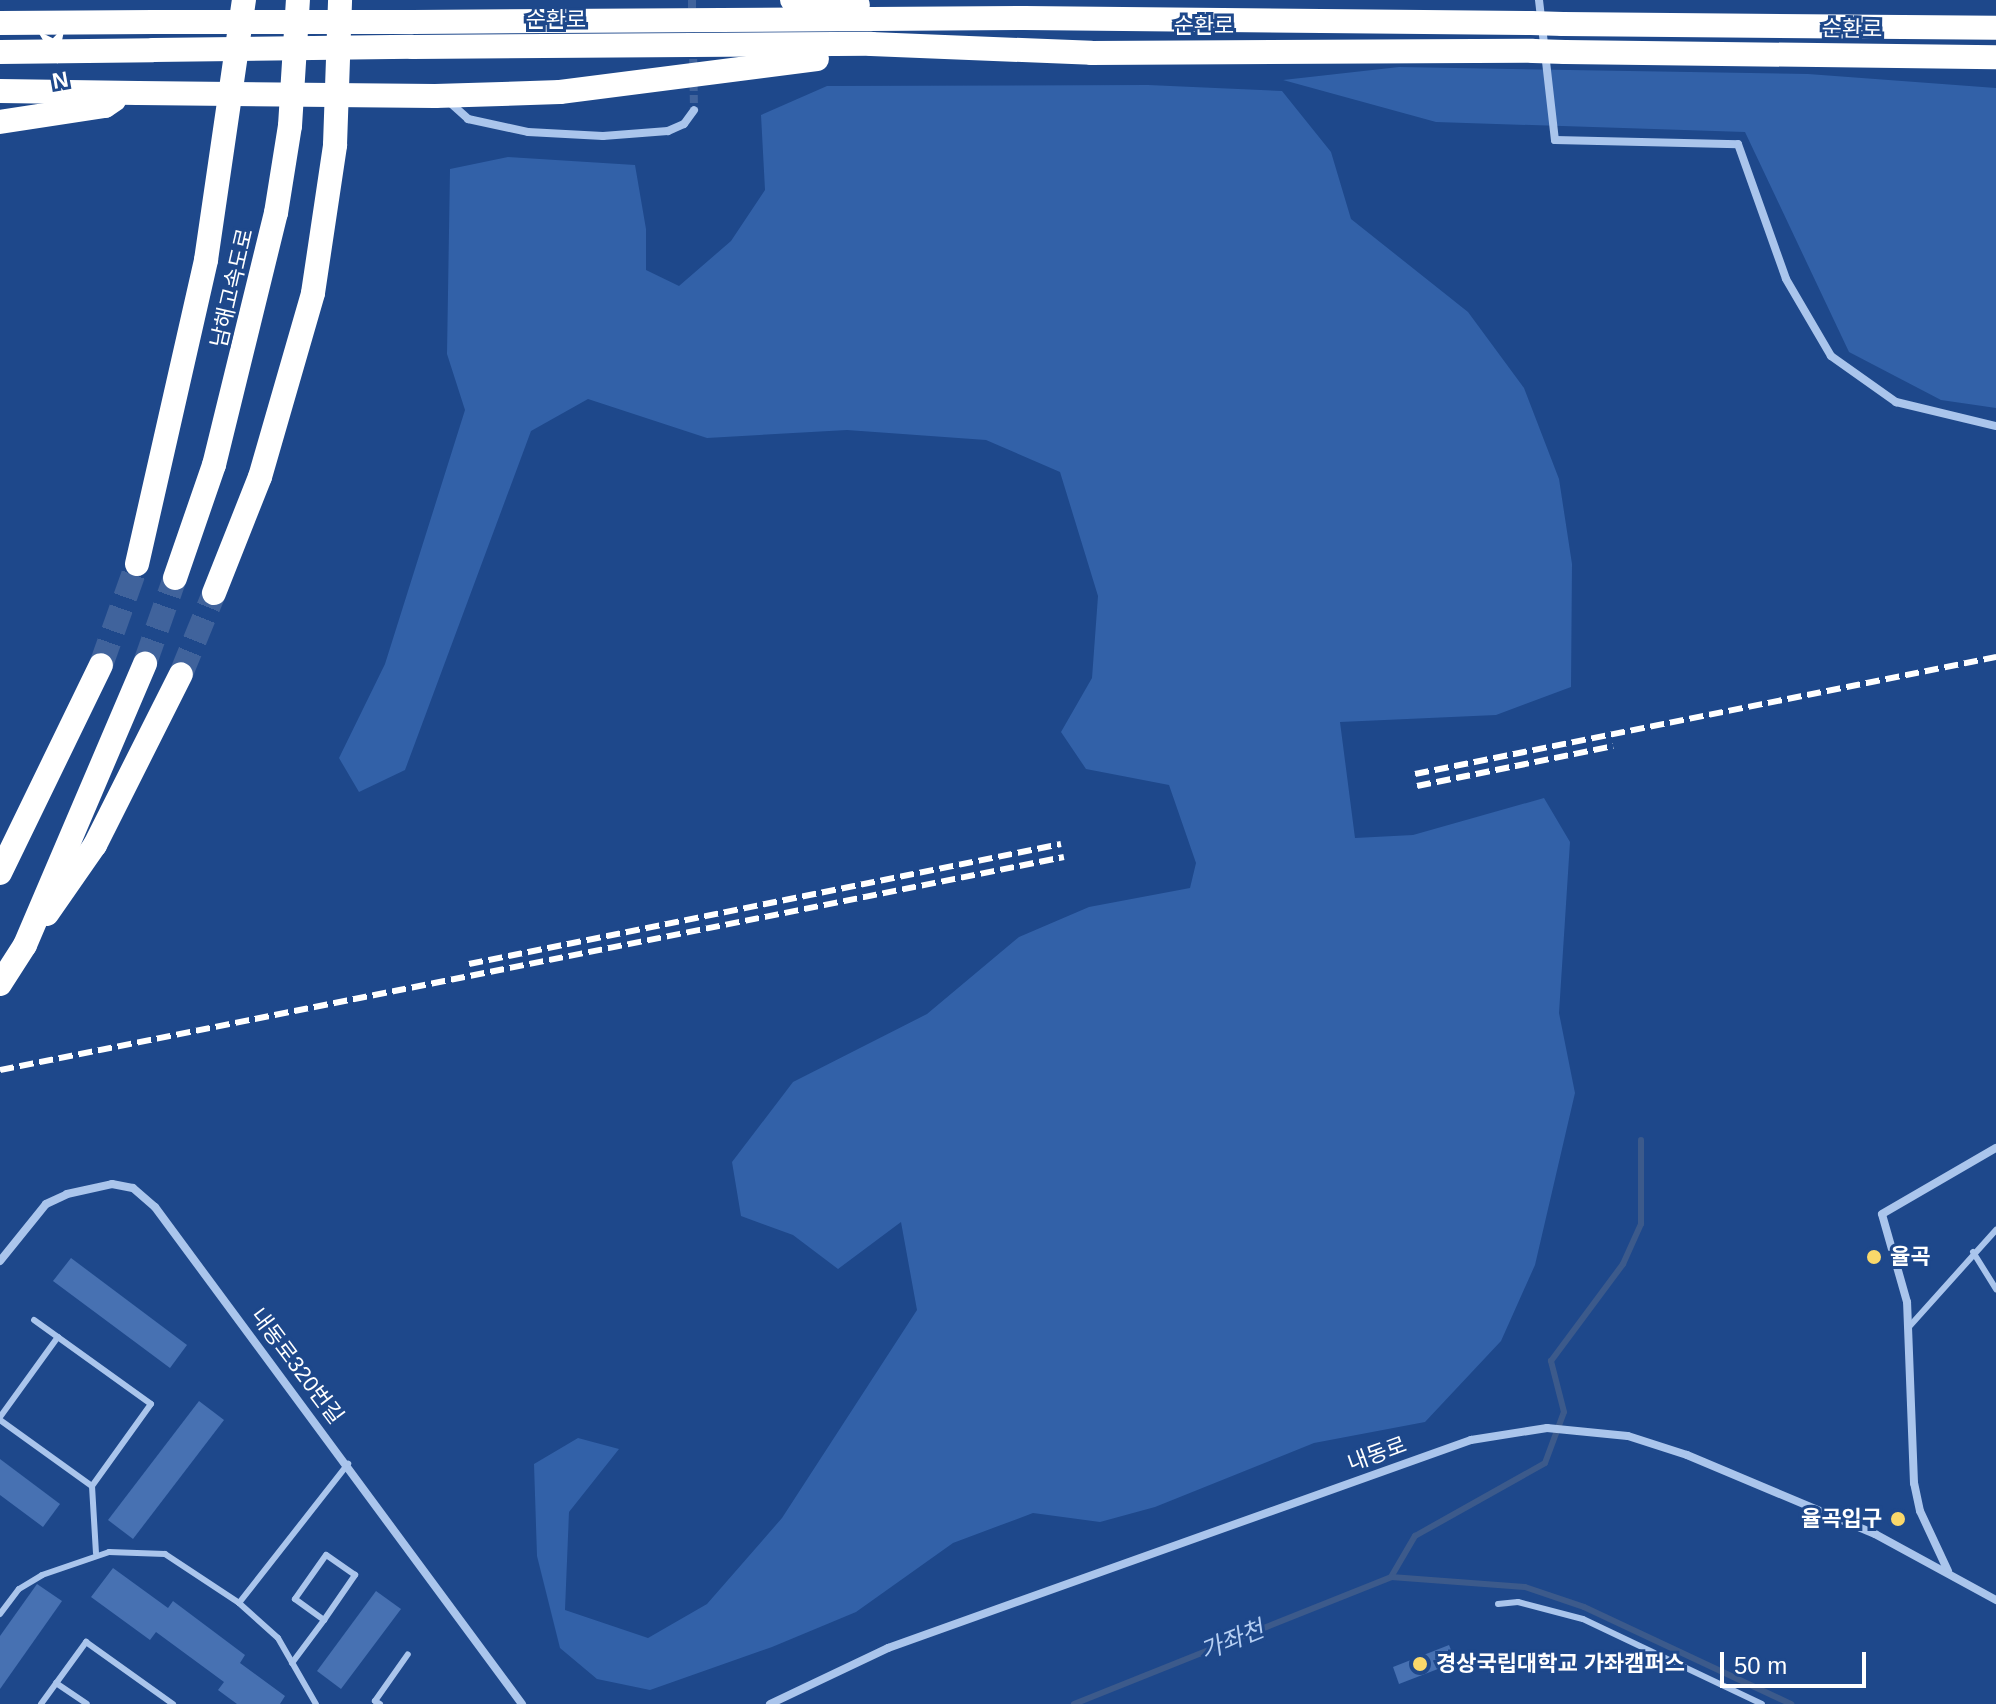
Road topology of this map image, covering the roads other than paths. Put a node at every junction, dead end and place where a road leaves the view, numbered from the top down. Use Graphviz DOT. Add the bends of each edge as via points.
graph roads {
  1 [pos="244,0"];
  2 [pos="298,0"];
  3 [pos="340,0"];
  4 [pos="792,0"];
  5 [pos="1539,0"];
  6 [pos="1024,18"];
  7 [pos="0,23"];
  8 [pos="1996,28"];
  9 [pos="1023,50"];
  10 [pos="0,52"];
  11 [pos="1996,57"];
  12 [pos="0,91"];
  13 [pos="132,93"];
  14 [pos="439,96"];
  15 [pos="694,110"];
  16 [pos="0,122"];
  17 [pos="1996,426"];
  18 [pos="137,564"];
  19 [pos="175,578"];
  20 [pos="214,593"];
  21 [pos="145,663"];
  22 [pos="101,665"];
  23 [pos="181,674"];
  24 [pos="0,873"];
  25 [pos="25,945"];
  26 [pos="0,984"];
  27 [pos="1996,1148"];
  28 [pos="1996,1230"];
  29 [pos="1973,1252"];
  30 [pos="0,1261"];
  31 [pos="1996,1289"];
  32 [pos="34,1320"];
  33 [pos="1908,1328"];
  34 [pos="58,1337"];
  35 [pos="1,1415"];
  36 [pos="348,1464"];
  37 [pos="92,1486"];
  38 [pos="96,1553"];
  39 [pos="1948,1571"];
  40 [pos="1996,1600"];
  41 [pos="239,1603"];
  42 [pos="1498,1604"];
  43 [pos="0,1614"];
  44 [pos="324,1620"];
  45 [pos="408,1654"];
  46 [pos="292,1663"];
  47 [pos="56,1683"];
  48 [pos="378,1702"];
  49 [pos="41,1704"];
  50 [pos="87,1704"];
  51 [pos="173,1704"];
  52 [pos="316,1704"];
  53 [pos="367,1704"];
  54 [pos="522,1704"];
  55 [pos="770,1704"];
  56 [pos="1762,1704"];
  1 -- 18 [label="highway, 남해고속도로" via="206,260"];
  2 -- 19 [label="highway, 남해고속도로" via="290,126 276,213 214,465"];
  3 -- 20 [label="highway" via="335,145 313,293 260,477"];
  4 -- 6 [label="highway"];
  5 -- 17 [label="street" via="1555,140 1738,144 1786,279 1831,356 1896,402"];
  6 -- 7 [label="highway, 순환로, bridge"];
  6 -- 8 [label="highway, 순환로, bridge"];
  9 -- 10 [label="highway, 순환로, bridge" via="871,44"];
  9 -- 11 [label="highway, 순환로, bridge"];
  9 -- 14 [label="highway" via="794,60 560,92"];
  12 -- 13 [label="highway"];
  13 -- 14 [label="highway, bridge"];
  13 -- 16 [label="highway" via="105,106"];
  14 -- 15 [label="street" via="468,119 528,132 603,136 668,131 684,124"];
  21 -- 25 [label="highway"];
  22 -- 24 [label="highway"];
  23 -- 25 [label="highway" via="95,845"];
  25 -- 26 [label="highway"];
  27 -- 33 [label="street" via="1882,1214 1907,1302"];
  28 -- 29 [label="lane"];
  29 -- 31 [label="lane"];
  29 -- 33 [label="lane"];
  30 -- 36 [label="street, 내동로320번길" via="46,1204 94,1186 133,1188 155,1207"];
  32 -- 34 [label="lane"];
  33 -- 39 [label="street" via="1914,1483 1920,1511"];
  34 -- 35 [label="lane"];
  34 -- 37 [label="lane" via="151,1404"];
  35 -- 37 [label="lane"];
  36 -- 41 [label="lane"];
  36 -- 54 [label="street, 내동로320번길"];
  37 -- 38 [label="lane"];
  38 -- 41 [label="lane" via="165,1554"];
  38 -- 43 [label="lane" via="19,1589"];
  39 -- 40 [label="street, 내동로"];
  39 -- 55 [label="street, 내동로" via="1806,1502 1687,1455 1628,1436 1547,1428 1471,1440 888,1648"];
  41 -- 46 [label="lane" via="278,1638"];
  42 -- 56 [label="lane" via="1518,1602 1583,1619"];
  44 -- 44 [label="lane" via="355,1575 326,1555 295,1599"];
  44 -- 46 [label="lane"];
  45 -- 48 [label="lane"];
  46 -- 52 [label="lane"];
  47 -- 49 [label="lane"];
  47 -- 50 [label="lane"];
  47 -- 51 [label="lane" via="86,1642"];
  48 -- 53 [label="lane"];
}
